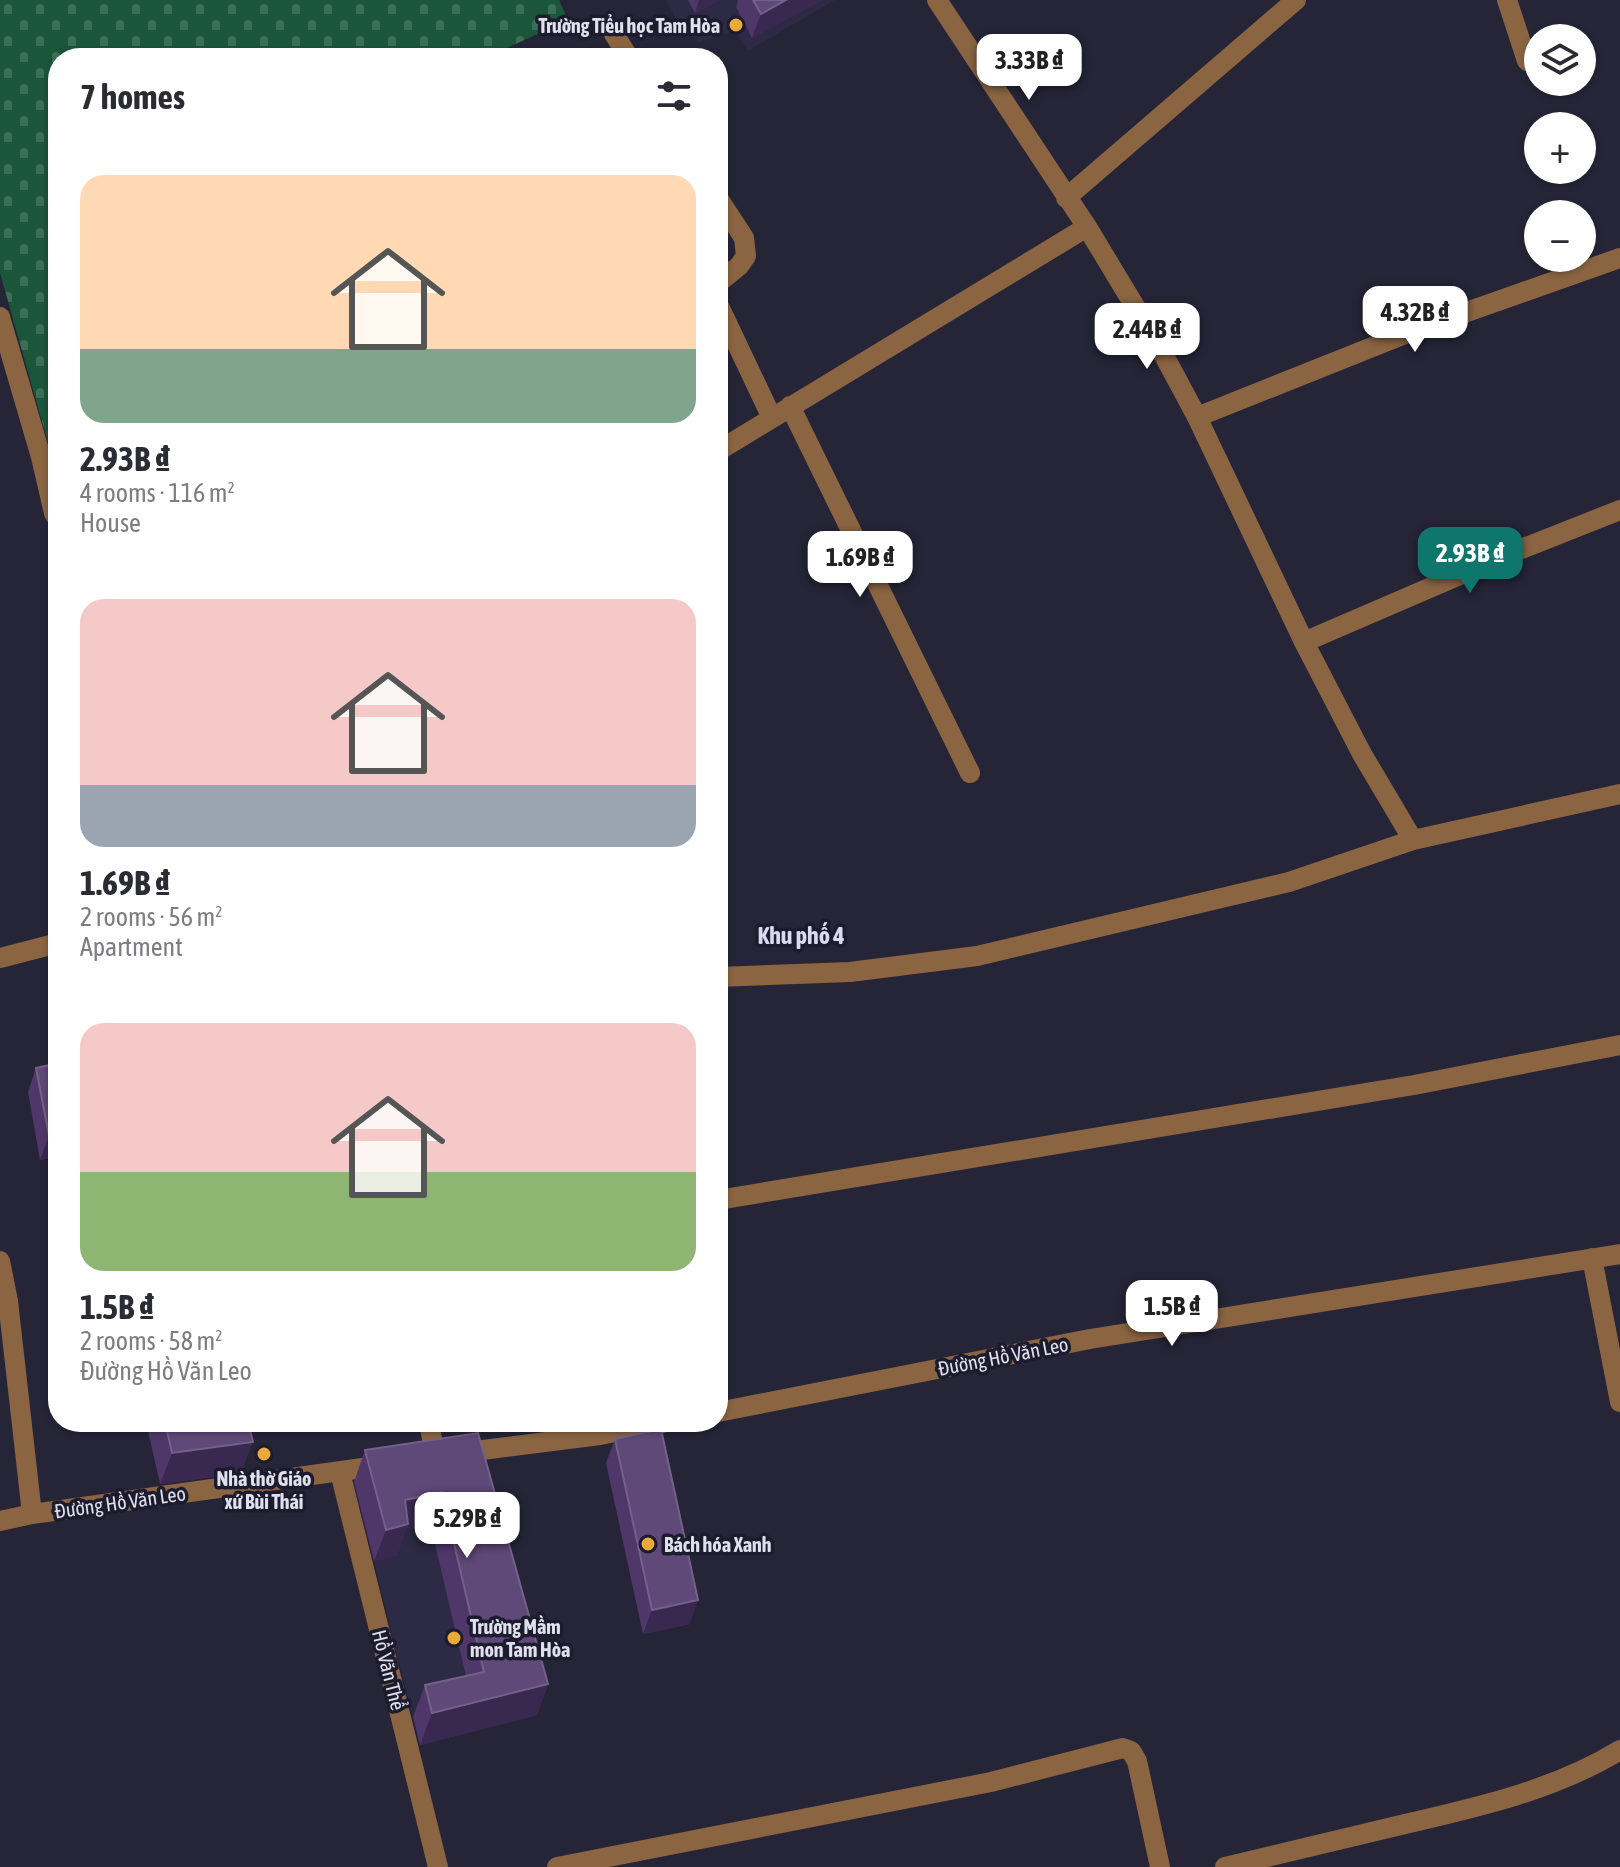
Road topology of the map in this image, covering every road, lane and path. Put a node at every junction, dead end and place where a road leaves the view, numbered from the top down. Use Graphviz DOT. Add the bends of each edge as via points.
graph roads {
  1 [pos="937,0"];
  2 [pos="1296,0"];
  3 [pos="1507,0"];
  4 [pos="614,34"];
  5 [pos="623,48"];
  6 [pos="1524,52"];
  7 [pos="1066,198"];
  8 [pos="728,213"];
  9 [pos="1087,227"];
  10 [pos="1620,258"];
  11 [pos="728,275"];
  12 [pos="0,317"];
  13 [pos="728,325"];
  14 [pos="790,406"];
  15 [pos="1197,417"];
  16 [pos="772,418"];
  17 [pos="728,445"];
  18 [pos="48,487"];
  19 [pos="1620,510"];
  20 [pos="1304,642"];
  21 [pos="970,773"];
  22 [pos="1620,794"];
  23 [pos="1413,840"];
  24 [pos="48,946"];
  25 [pos="0,958"];
  26 [pos="728,977"];
  27 [pos="1620,1045"];
  28 [pos="728,1198"];
  29 [pos="1620,1254"];
  30 [pos="1592,1258"];
  31 [pos="0,1261"];
  32 [pos="4,1302"];
  33 [pos="1620,1402"];
  34 [pos="728,1410"];
  35 [pos="427,1432"];
  36 [pos="615,1432"];
  37 [pos="422,1459"];
  38 [pos="340,1472"];
  39 [pos="32,1514"];
  40 [pos="0,1521"];
  41 [pos="1620,1750"];
  42 [pos="438,1867"];
  43 [pos="557,1867"];
  44 [pos="1160,1867"];
  45 [pos="1225,1867"];
  1 -- 7 [label="street"];
  2 -- 7 [label="street"];
  3 -- 6 [label="street"];
  4 -- 5 [label="street"];
  7 -- 9 [label="street"];
  8 -- 11 [label="street" via="744,238 746,256"];
  9 -- 14 [label="street"];
  9 -- 15 [label="street"];
  10 -- 15 [label="street" via="1410,332"];
  12 -- 18 [label="street"];
  13 -- 16 [label="street"];
  14 -- 16 [label="street"];
  14 -- 21 [label="street"];
  15 -- 20 [label="street"];
  16 -- 17 [label="street"];
  19 -- 20 [label="street"];
  20 -- 23 [label="street"];
  22 -- 23 [label="street"];
  23 -- 26 [label="street" via="1289,882 977,956 850,972"];
  24 -- 25 [label="street"];
  27 -- 28 [label="street" via="1414,1085"];
  29 -- 30 [label="street, Đường Hồ Văn Leo"];
  30 -- 33 [label="street"];
  30 -- 34 [label="street, Đường Hồ Văn Leo" via="1090,1339"];
  31 -- 32 [label="street"];
  32 -- 39 [label="street"];
  35 -- 37 [label="street"];
  36 -- 37 [label="street, Đường Hồ Văn Leo"];
  37 -- 38 [label="street, Đường Hồ Văn Leo"];
  38 -- 39 [label="street, Đường Hồ Văn Leo"];
  38 -- 42 [label="street, Hồ Văn Thể"];
  39 -- 40 [label="street, Đường Hồ Văn Leo"];
  41 -- 45 [label="street" via="1596,1765 1477,1807"];
  43 -- 44 [label="street" via="991,1782 1123,1748 1137,1761"];
}
